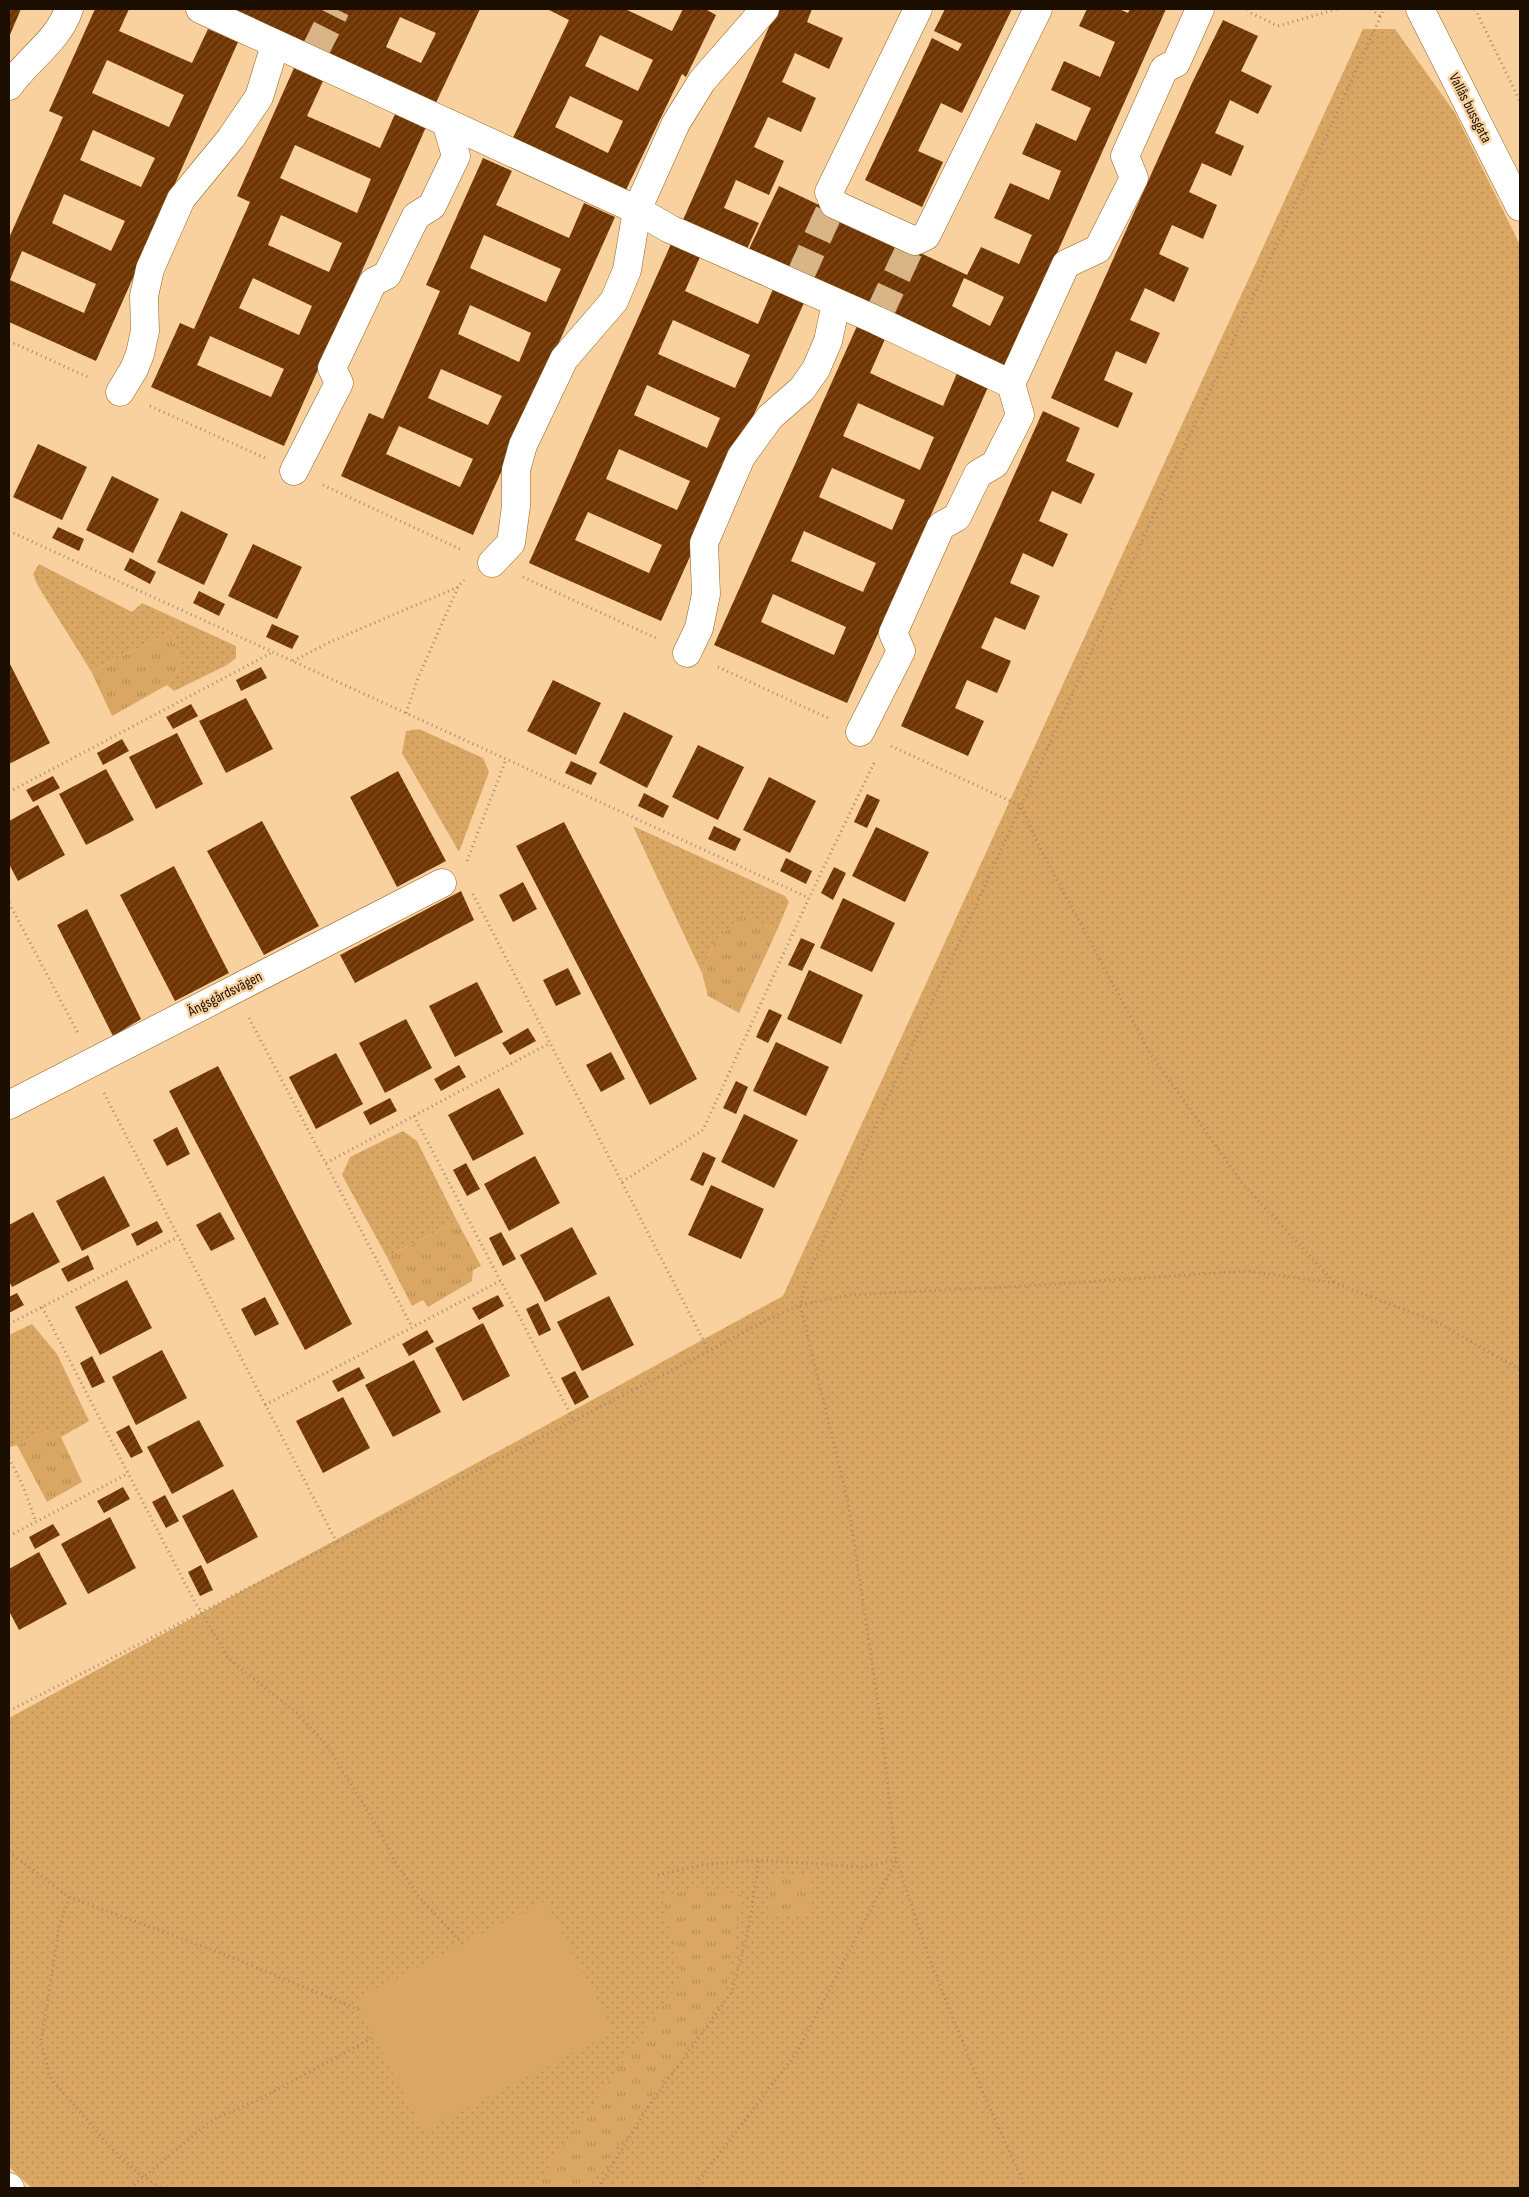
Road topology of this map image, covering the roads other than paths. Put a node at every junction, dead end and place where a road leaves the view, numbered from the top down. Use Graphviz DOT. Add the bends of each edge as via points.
graph roads {
  1 [pos="69,9"];
  2 [pos="200,9"];
  3 [pos="765,9"];
  4 [pos="918,9"];
  5 [pos="1038,9"];
  6 [pos="1200,9"];
  7 [pos="1420,9"];
  8 [pos="275,45"];
  9 [pos="9,86"];
  10 [pos="446,122"];
  11 [pos="1520,207"];
  12 [pos="636,210"];
  13 [pos="836,303"];
  14 [pos="1011,384"];
  15 [pos="120,392"];
  16 [pos="294,471"];
  17 [pos="492,563"];
  18 [pos="687,653"];
  19 [pos="860,732"];
  20 [pos="442,882"];
  21 [pos="9,1105"];
  1 -- 9 [label="street" via="52,38"];
  2 -- 8 [label="street" via="232,20"];
  3 -- 12 [label="street" via="697,90 676,123"];
  4 -- 5 [label="street" via="829,192 832,207 912,245 926,236"];
  6 -- 14 [label="street" via="1176,63 1164,70 1125,156 1134,178 1098,249 1066,264"];
  7 -- 11 [label="street, Vallås bussgata"];
  8 -- 10 [label="street" via="312,57"];
  8 -- 15 [label="street" via="259,97 231,138 181,199 150,269 144,296 140,354"];
  10 -- 12 [label="street"];
  10 -- 16 [label="street" via="456,156 432,206 416,216 387,275 373,282 332,368 339,384"];
  12 -- 13 [label="street" via="670,229 797,280"];
  12 -- 17 [label="street" via="627,270 614,301 564,359 523,445 516,470 511,543"];
  13 -- 14 [label="street" via="878,317"];
  13 -- 18 [label="street" via="828,341 816,369 802,389 770,417 741,457 704,543 706,594 699,628"];
  14 -- 19 [label="street" via="1020,414 995,464 978,474 957,517 941,526 893,633 901,651"];
  20 -- 21 [label="street, Ängsgårdsvägen"];
}
